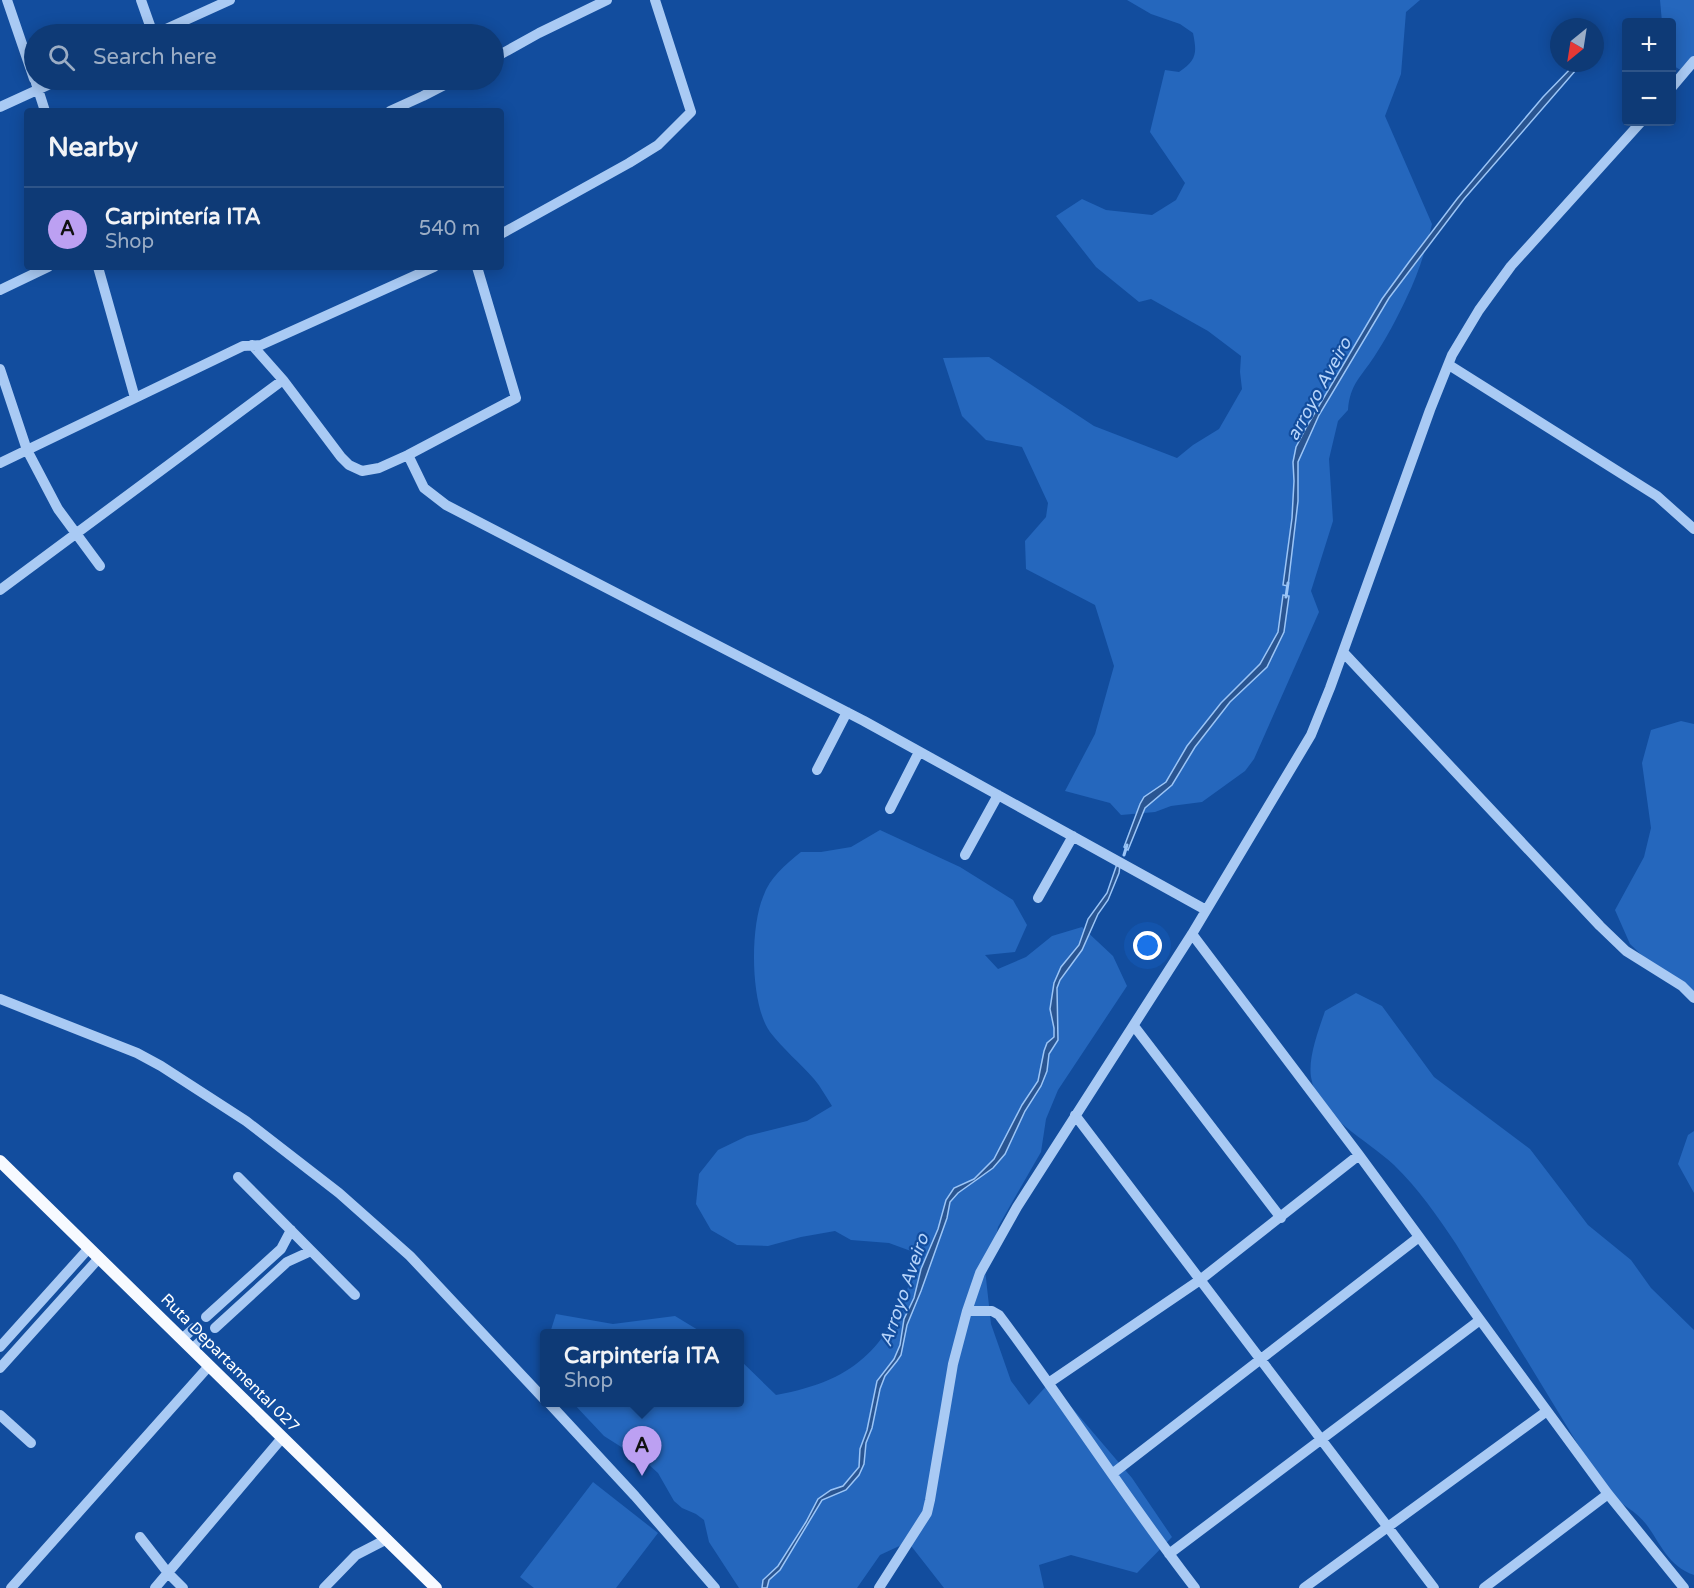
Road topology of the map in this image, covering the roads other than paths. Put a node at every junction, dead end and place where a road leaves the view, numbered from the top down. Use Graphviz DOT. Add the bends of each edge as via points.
graph roads {
  1 [pos="7,0"];
  2 [pos="141,0"];
  3 [pos="230,0"];
  4 [pos="607,0"];
  5 [pos="656,0"];
  6 [pos="150,24"];
  7 [pos="176,24"];
  8 [pos="24,49"];
  9 [pos="504,52"];
  10 [pos="1694,61"];
  11 [pos="1676,81"];
  12 [pos="25,90"];
  13 [pos="38,90"];
  14 [pos="435,90"];
  15 [pos="0,106"];
  16 [pos="44,108"];
  17 [pos="397,108"];
  18 [pos="1637,126"];
  19 [pos="504,232"];
  20 [pos="42,270"];
  21 [pos="99,270"];
  22 [pos="427,270"];
  23 [pos="478,270"];
  24 [pos="0,290"];
  25 [pos="252,345"];
  26 [pos="1449,364"];
  27 [pos="0,369"];
  28 [pos="283,380"];
  29 [pos="135,398"];
  30 [pos="27,450"];
  31 [pos="408,455"];
  32 [pos="0,463"];
  33 [pos="1694,530"];
  34 [pos="77,535"];
  35 [pos="100,566"];
  36 [pos="0,590"];
  37 [pos="1343,652"];
  38 [pos="847,712"];
  39 [pos="919,752"];
  40 [pos="817,770"];
  41 [pos="998,795"];
  42 [pos="890,809"];
  43 [pos="1072,836"];
  44 [pos="965,855"];
  45 [pos="1038,898"];
  46 [pos="1206,910"];
  47 [pos="1192,934"];
  48 [pos="1694,998"];
  49 [pos="2,1001"];
  50 [pos="1134,1026"];
  51 [pos="1075,1115"];
  52 [pos="1359,1155"];
  53 [pos="0,1161"];
  54 [pos="238,1178"];
  55 [pos="1281,1218"];
  56 [pos="291,1230"];
  57 [pos="1419,1237"];
  58 [pos="89,1248"];
  59 [pos="311,1251"];
  60 [pos="99,1258"];
  61 [pos="1200,1280"];
  62 [pos="355,1295"];
  63 [pos="967,1311"];
  64 [pos="206,1317"];
  65 [pos="1480,1320"];
  66 [pos="194,1328"];
  67 [pos="215,1328"];
  68 [pos="182,1339"];
  69 [pos="203,1339"];
  70 [pos="0,1347"];
  71 [pos="192,1349"];
  72 [pos="1260,1359"];
  73 [pos="209,1366"];
  74 [pos="0,1368"];
  75 [pos="1050,1382"];
  76 [pos="540,1395"];
  77 [pos="553,1407"];
  78 [pos="1547,1411"];
  79 [pos="0,1415"];
  80 [pos="282,1438"];
  81 [pos="1321,1439"];
  82 [pos="31,1443"];
  83 [pos="1112,1474"];
  84 [pos="1608,1494"];
  85 [pos="1388,1527"];
  86 [pos="140,1537"];
  87 [pos="387,1539"];
  88 [pos="1169,1554"];
  89 [pos="168,1573"];
  90 [pos="11,1588"];
  91 [pos="155,1588"];
  92 [pos="183,1588"];
  93 [pos="324,1588"];
  94 [pos="436,1588"];
  95 [pos="715,1588"];
  96 [pos="879,1588"];
  97 [pos="1195,1588"];
  98 [pos="1304,1588"];
  99 [pos="1434,1588"];
  100 [pos="1484,1588"];
  101 [pos="1684,1588"];
  1 -- 8 [label="street"];
  2 -- 6 [label="street"];
  3 -- 7 [label="street"];
  4 -- 9 [label="street"];
  5 -- 19 [label="street" via="691,112 658,145"];
  10 -- 11 [label="street"];
  12 -- 15 [label="street"];
  13 -- 16 [label="street"];
  14 -- 17 [label="street"];
  18 -- 26 [label="street" via="1492,290"];
  20 -- 24 [label="street"];
  21 -- 29 [label="street"];
  22 -- 25 [label="street" via="261,345"];
  23 -- 31 [label="street" via="516,398"];
  25 -- 28 [label="street"];
  25 -- 29 [label="street" via="243,345"];
  26 -- 33 [label="street" via="1657,496"];
  26 -- 37 [label="street"];
  27 -- 30 [label="street"];
  28 -- 31 [label="street" via="349,465 370,470"];
  28 -- 34 [label="street"];
  29 -- 30 [label="street"];
  30 -- 32 [label="street"];
  30 -- 34 [label="street"];
  31 -- 38 [label="street" via="424,488 446,505"];
  34 -- 35 [label="street"];
  34 -- 36 [label="street"];
  37 -- 46 [label="street" via="1311,735"];
  37 -- 48 [label="street" via="1600,926 1629,953 1682,986"];
  38 -- 39 [label="street"];
  38 -- 40 [label="street"];
  39 -- 41 [label="street"];
  39 -- 42 [label="street"];
  41 -- 43 [label="street"];
  41 -- 44 [label="street"];
  43 -- 45 [label="street"];
  43 -- 46 [label="street"];
  46 -- 47 [label="street"];
  47 -- 50 [label="street"];
  47 -- 52 [label="street"];
  49 -- 76 [label="street" via="137,1053 246,1121 339,1192 410,1256"];
  50 -- 51 [label="street"];
  50 -- 55 [label="street"];
  51 -- 61 [label="street"];
  51 -- 63 [label="street" via="1004,1227 980,1273"];
  52 -- 55 [label="street"];
  52 -- 57 [label="street"];
  53 -- 58 [label="main road, Ruta Departamental 027"];
  54 -- 56 [label="street"];
  55 -- 61 [label="street"];
  56 -- 59 [label="street"];
  56 -- 64 [label="street" via="281,1250"];
  57 -- 65 [label="street"];
  57 -- 72 [label="street"];
  58 -- 60 [label="main road, Ruta Departamental 027"];
  58 -- 70 [label="street"];
  59 -- 62 [label="street"];
  59 -- 67 [label="street" via="287,1262"];
  60 -- 68 [label="main road, Ruta Departamental 027"];
  60 -- 74 [label="street"];
  61 -- 72 [label="street"];
  61 -- 75 [label="street"];
  63 -- 75 [label="street" via="992,1311 999,1315"];
  63 -- 96 [label="street" via="953,1364 927,1513"];
  65 -- 78 [label="street"];
  65 -- 81 [label="street"];
  66 -- 68 [label="street"];
  68 -- 71 [label="main road, Ruta Departamental 027"];
  69 -- 71 [label="street"];
  71 -- 73 [label="main road, Ruta Departamental 027"];
  72 -- 81 [label="street"];
  72 -- 83 [label="street"];
  73 -- 80 [label="main road, Ruta Departamental 027"];
  73 -- 90 [label="street"];
  75 -- 83 [label="street"];
  77 -- 95 [label="street"];
  78 -- 84 [label="street"];
  78 -- 85 [label="street"];
  79 -- 82 [label="street"];
  80 -- 87 [label="main road, Ruta Departamental 027"];
  80 -- 89 [label="street"];
  81 -- 85 [label="street"];
  81 -- 88 [label="street"];
  83 -- 88 [label="street"];
  84 -- 100 [label="street"];
  84 -- 101 [label="street"];
  85 -- 98 [label="street"];
  85 -- 99 [label="street"];
  86 -- 89 [label="street"];
  87 -- 93 [label="street" via="356,1555"];
  87 -- 94 [label="main road, Ruta Departamental 027"];
  88 -- 97 [label="street"];
  89 -- 91 [label="street"];
  89 -- 92 [label="street"];
}
